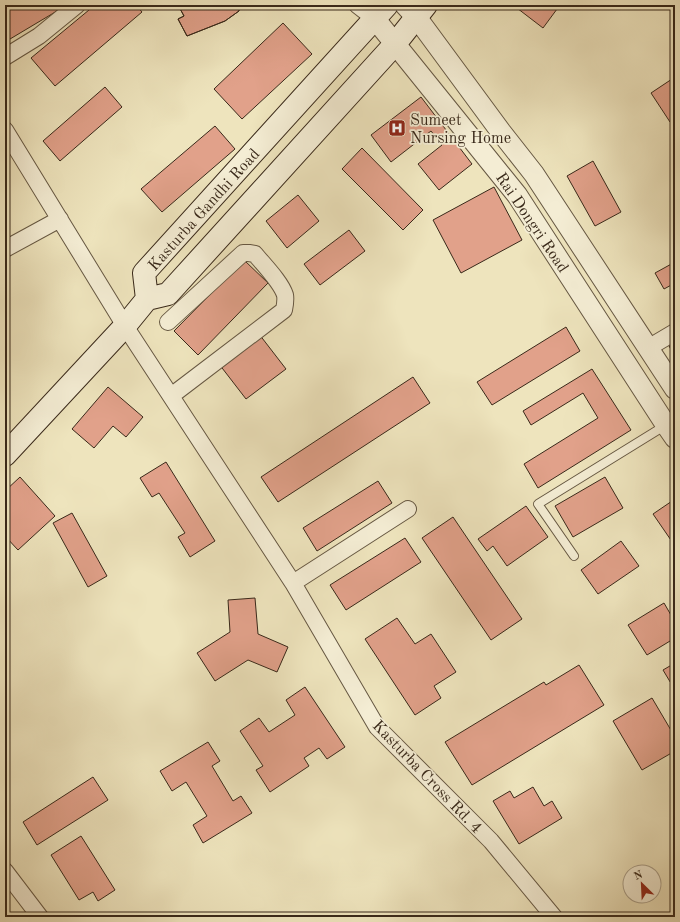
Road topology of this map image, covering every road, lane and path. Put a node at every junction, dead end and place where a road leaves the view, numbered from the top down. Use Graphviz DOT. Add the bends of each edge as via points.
graph roads {
  1 [pos="77,5"];
  2 [pos="357,5"];
  3 [pos="416,9"];
  4 [pos="381,12"];
  5 [pos="395,44"];
  6 [pos="5,56"];
  7 [pos="5,130"];
  8 [pos="60,219"];
  9 [pos="5,249"];
  10 [pos="611,292"];
  11 [pos="147,299"];
  12 [pos="588,305"];
  13 [pos="168,322"];
  14 [pos="125,326"];
  15 [pos="675,332"];
  16 [pos="648,348"];
  17 [pos="675,390"];
  18 [pos="171,396"];
  19 [pos="652,404"];
  20 [pos="670,431"];
  21 [pos="5,455"];
  22 [pos="408,509"];
  23 [pos="574,556"];
  24 [pos="293,583"];
  25 [pos="5,871"];
  26 [pos="40,917"];
  27 [pos="554,917"];
  1 -- 6 [label="street" via="39,36"];
  2 -- 4 [label="street"];
  3 -- 5 [label="main road"];
  3 -- 10 [label="street" via="501,132 534,174"];
  4 -- 5 [label="street, Rai Dongri Road"];
  4 -- 11 [label="main road, Kasturba Gandhi Road" via="144,273"];
  5 -- 11 [label="main road" via="168,294"];
  5 -- 12 [label="street, Rai Dongri Road" via="517,195"];
  7 -- 8 [label="street, Kasturba Cross Rd. 4"];
  8 -- 9 [label="street"];
  8 -- 14 [label="street, Kasturba Cross Rd. 4"];
  10 -- 12 [label="street"];
  10 -- 16 [label="street"];
  11 -- 14 [label="main road"];
  12 -- 19 [label="street, Rai Dongri Road"];
  13 -- 18 [label="street" via="244,253 254,254 280,286 286,303 284,310"];
  14 -- 18 [label="street, Kasturba Cross Rd. 4"];
  14 -- 21 [label="main road"];
  15 -- 16 [label="street"];
  16 -- 17 [label="street"];
  17 -- 19 [label="street"];
  18 -- 24 [label="street, Kasturba Cross Rd. 4"];
  19 -- 20 [label="street, Rai Dongri Road"];
  20 -- 23 [label="lane" via="538,504"];
  22 -- 24 [label="street"];
  24 -- 27 [label="street, Kasturba Cross Rd. 4" via="377,727 491,842"];
  25 -- 26 [label="street"];
}
